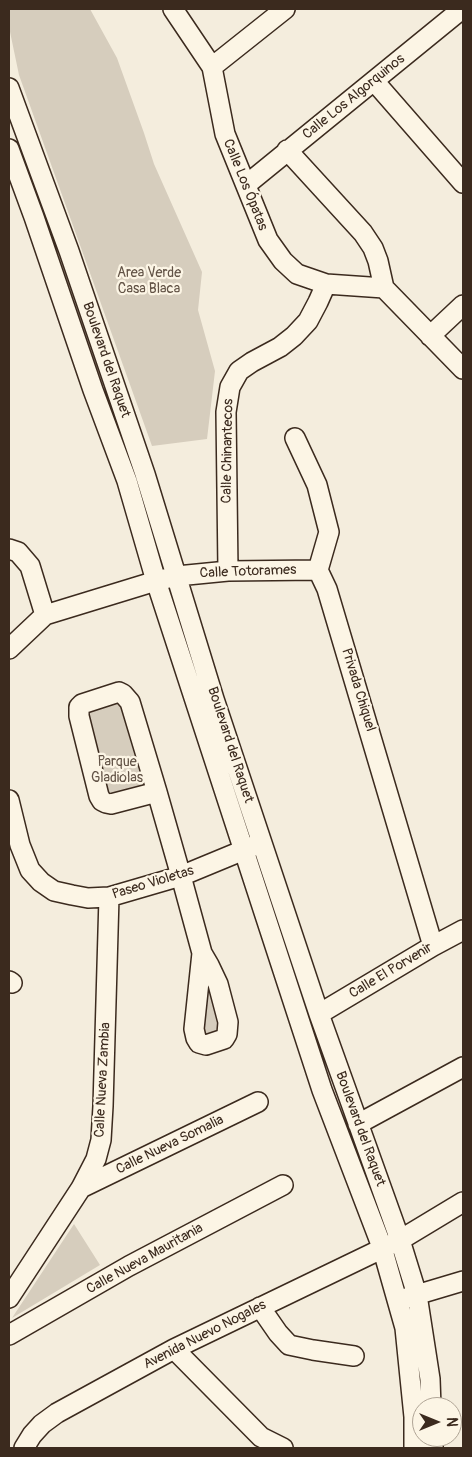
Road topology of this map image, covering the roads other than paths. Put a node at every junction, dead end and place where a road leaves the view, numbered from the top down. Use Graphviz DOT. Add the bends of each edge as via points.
graph roads {
  1 [pos="173,9"];
  2 [pos="285,9"];
  3 [pos="462,9"];
  4 [pos="212,67"];
  5 [pos="374,81"];
  6 [pos="9,88"];
  7 [pos="9,149"];
  8 [pos="287,150"];
  9 [pos="460,172"];
  10 [pos="246,185"];
  11 [pos="326,284"];
  12 [pos="384,288"];
  13 [pos="463,305"];
  14 [pos="430,336"];
  15 [pos="463,369"];
  16 [pos="295,438"];
  17 [pos="145,474"];
  18 [pos="127,481"];
  19 [pos="9,548"];
  20 [pos="318,570"];
  21 [pos="228,571"];
  22 [pos="177,576"];
  23 [pos="156,581"];
  24 [pos="45,615"];
  25 [pos="9,649"];
  26 [pos="157,792"];
  27 [pos="9,800"];
  28 [pos="253,846"];
  29 [pos="181,876"];
  30 [pos="109,897"];
  31 [pos="463,930"];
  32 [pos="432,946"];
  33 [pos="202,953"];
  34 [pos="319,1014"];
  35 [pos="463,1067"];
  36 [pos="258,1102"];
  37 [pos="358,1124"];
  38 [pos="283,1185"];
  39 [pos="81,1188"];
  40 [pos="463,1202"];
  41 [pos="400,1240"];
  42 [pos="382,1247"];
  43 [pos="463,1281"];
  44 [pos="417,1295"];
  45 [pos="9,1298"];
  46 [pos="398,1301"];
  47 [pos="260,1307"];
  48 [pos="9,1335"];
  49 [pos="174,1349"];
  50 [pos="354,1356"];
  51 [pos="431,1397"];
  52 [pos="260,1442"];
  53 [pos="24,1448"];
  54 [pos="283,1448"];
  55 [pos="414,1448"];
  1 -- 4 [label="street, Calle Los Ópatas"];
  2 -- 4 [label="street"];
  3 -- 5 [label="street, Calle Los Algorquinos"];
  4 -- 10 [label="street, Calle Los Ópatas" via="224,134"];
  5 -- 8 [label="street, Calle Los Algorquinos"];
  5 -- 9 [label="street"];
  6 -- 17 [label="street, Boulevard del Raquet"];
  7 -- 18 [label="street, Boulevard del Raquet"];
  8 -- 10 [label="street, Calle Los Algorquinos"];
  8 -- 12 [label="street" via="363,233 378,261"];
  10 -- 11 [label="street, Calle Los Ópatas" via="268,240 283,261 297,274"];
  11 -- 12 [label="street, Calle Los Ópatas"];
  11 -- 21 [label="street, Calle Chinantecos" via="308,321 280,348 239,371 230,387 226,412"];
  12 -- 14 [label="street"];
  13 -- 14 [label="street"];
  14 -- 15 [label="street"];
  16 -- 20 [label="street" via="317,485 329,532"];
  17 -- 18 [label="street"];
  17 -- 22 [label="street, Boulevard del Raquet"];
  18 -- 23 [label="street, Boulevard del Raquet"];
  19 -- 24 [label="street" via="18,552 30,566"];
  20 -- 21 [label="street, Calle Totorames"];
  20 -- 32 [label="street, Privada Chiquel" via="327,589"];
  21 -- 22 [label="street, Calle Totorames"];
  22 -- 23 [label="street, Calle Totorames"];
  22 -- 28 [label="street, Boulevard del Raquet"];
  23 -- 24 [label="street, Calle Totorames"];
  23 -- 28 [label="street, Boulevard del Raquet"];
  24 -- 25 [label="street"];
  26 -- 26 [label="street" via="127,697 119,692 82,704 79,716 102,801 111,804"];
  26 -- 29 [label="street"];
  27 -- 30 [label="street, Paseo Violetas" via="20,845 30,870 41,882 54,891 72,895"];
  28 -- 29 [label="street, Paseo Violetas"];
  28 -- 34 [label="street, Boulevard del Raquet"];
  28 -- 42 [label="street, Boulevard del Raquet" via="322,1090"];
  29 -- 30 [label="street, Paseo Violetas"];
  29 -- 33 [label="street"];
  30 -- 39 [label="street, Calle Nueva Zambia" via="101,1140 96,1159"];
  31 -- 32 [label="street, Calle El Porvenir"];
  32 -- 34 [label="street, Calle El Porvenir"];
  34 -- 37 [label="street, Boulevard del Raquet"];
  35 -- 37 [label="street"];
  36 -- 39 [label="street, Calle Nueva Somalia"];
  37 -- 41 [label="street, Boulevard del Raquet"];
  38 -- 48 [label="street, Calle Nueva Mauritania" via="128,1266"];
  39 -- 45 [label="street, Calle Nueva Zambia"];
  40 -- 41 [label="street, Avenida Nuevo Nogales"];
  41 -- 42 [label="street, Avenida Nuevo Nogales"];
  41 -- 44 [label="street, Boulevard del Raquet"];
  42 -- 46 [label="street, Boulevard del Raquet"];
  42 -- 47 [label="street, Avenida Nuevo Nogales"];
  43 -- 44 [label="street"];
  44 -- 46 [label="street"];
  44 -- 51 [label="street, Boulevard del Raquet"];
  46 -- 55 [label="street, Boulevard del Raquet" via="406,1338"];
  47 -- 49 [label="street, Avenida Nuevo Nogales"];
  47 -- 50 [label="street" via="289,1345"];
  49 -- 52 [label="street"];
  49 -- 53 [label="street, Avenida Nuevo Nogales" via="57,1413 42,1424"];
  52 -- 54 [label="street"];
}
